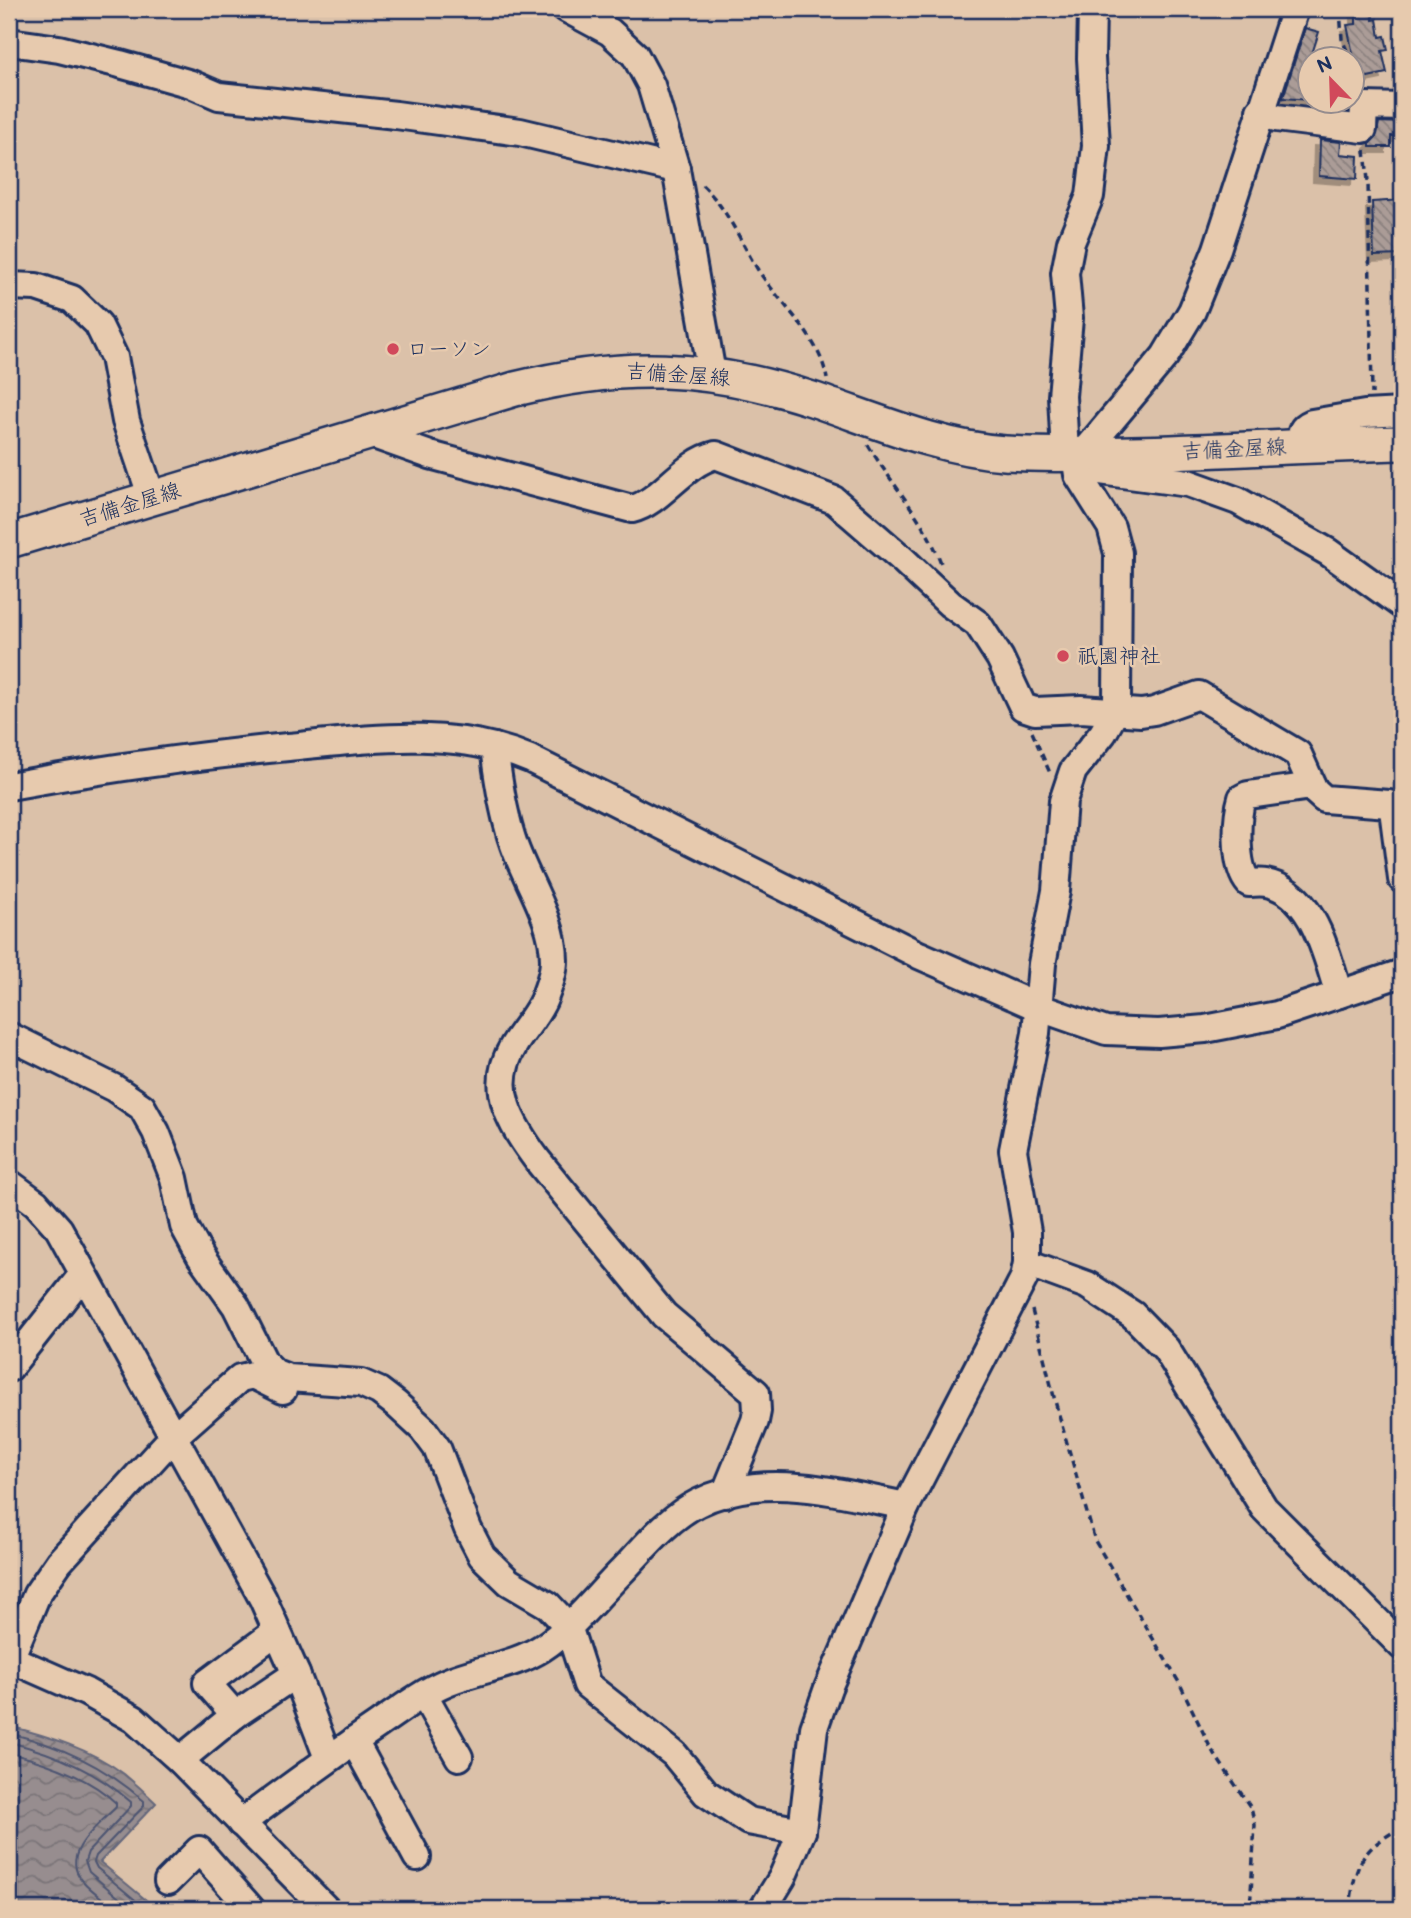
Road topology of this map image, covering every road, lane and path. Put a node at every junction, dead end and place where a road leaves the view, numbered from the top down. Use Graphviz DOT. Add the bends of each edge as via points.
graph roads {
  1 [pos="567,9"];
  2 [pos="1092,9"];
  3 [pos="1295,9"];
  4 [pos="1340,9"];
  5 [pos="9,41"];
  6 [pos="1345,46"];
  7 [pos="1402,107"];
  8 [pos="1260,111"];
  9 [pos="1364,118"];
  10 [pos="676,169"];
  11 [pos="9,286"];
  12 [pos="712,374"];
  13 [pos="829,405"];
  14 [pos="1402,412"];
  15 [pos="1373,414"];
  16 [pos="368,433"];
  17 [pos="867,443"];
  18 [pos="1402,443"];
  19 [pos="1300,446"];
  20 [pos="1075,456"];
  21 [pos="152,498"];
  22 [pos="9,541"];
  23 [pos="944,570"];
  24 [pos="1402,605"];
  25 [pos="1028,710"];
  26 [pos="1116,710"];
  27 [pos="495,747"];
  28 [pos="9,786"];
  29 [pos="1312,786"];
  30 [pos="1063,801"];
  31 [pos="1402,879"];
  32 [pos="1402,973"];
  33 [pos="1339,994"];
  34 [pos="1040,1008"];
  35 [pos="9,1036"];
  36 [pos="9,1183"];
  37 [pos="1025,1270"];
  38 [pos="83,1274"];
  39 [pos="9,1368"];
  40 [pos="317,1380"];
  41 [pos="172,1438"];
  42 [pos="725,1494"];
  43 [pos="906,1506"];
  44 [pos="568,1626"];
  45 [pos="277,1631"];
  46 [pos="1402,1646"];
  47 [pos="10,1659"];
  48 [pos="296,1674"];
  49 [pos="424,1695"];
  50 [pos="235,1715"];
  51 [pos="354,1741"];
  52 [pos="460,1757"];
  53 [pos="328,1758"];
  54 [pos="180,1760"];
  55 [pos="241,1823"];
  56 [pos="1402,1827"];
  57 [pos="802,1830"];
  58 [pos="418,1857"];
  59 [pos="168,1881"];
  60 [pos="251,1909"];
  61 [pos="326,1909"];
  62 [pos="763,1909"];
  63 [pos="1250,1909"];
  64 [pos="1350,1909"];
  1 -- 10 [label="street" via="610,33 635,55 651,85"];
  2 -- 20 [label="street" via="1096,146 1090,196 1071,242 1066,273 1069,318 1062,396"];
  3 -- 8 [label="street"];
  4 -- 6 [label="path"];
  5 -- 10 [label="street" via="120,64 219,96 520,132"];
  7 -- 9 [label="street"];
  8 -- 9 [label="street" via="1276,118"];
  8 -- 20 [label="street" via="1217,249 1192,311 1165,356"];
  9 -- 15 [label="path"];
  10 -- 12 [label="street"];
  10 -- 13 [label="path" via="701,184 720,204 760,272 814,346 827,376"];
  11 -- 21 [label="street" via="36,287 72,299 98,324 114,358 126,421"];
  12 -- 13 [label="main road, 吉備金屋線"];
  12 -- 16 [label="main road, 吉備金屋線" via="636,370 576,375"];
  13 -- 20 [label="main road, 吉備金屋線" via="961,447"];
  14 -- 15 [label="street"];
  15 -- 19 [label="street" via="1305,426"];
  16 -- 21 [label="main road, 吉備金屋線"];
  16 -- 25 [label="street" via="632,509 716,455 827,497 978,624"];
  17 -- 23 [label="path" via="917,516"];
  18 -- 19 [label="main road, 吉備金屋線"];
  19 -- 20 [label="main road, 吉備金屋線"];
  20 -- 24 [label="street" via="1087,469 1188,484 1238,501 1328,552"];
  20 -- 26 [label="street" via="1078,475 1111,527 1118,553"];
  21 -- 22 [label="main road, 吉備金屋線"];
  25 -- 26 [label="street"];
  25 -- 30 [label="path" via="1034,740"];
  26 -- 29 [label="street" via="1154,711 1199,695 1291,748"];
  26 -- 30 [label="street" via="1073,771"];
  27 -- 28 [label="street" via="441,738 389,737 247,751"];
  27 -- 34 [label="street" via="556,772 919,955"];
  27 -- 42 [label="street" via="513,842 548,926 554,962 539,1009 507,1060 502,1092 505,1108 521,1139 664,1315 756,1393 755,1421"];
  29 -- 31 [label="street" via="1317,795 1332,802 1389,804"];
  29 -- 33 [label="street" via="1242,798 1238,843 1249,883 1276,887 1309,913"];
  30 -- 34 [label="street"];
  32 -- 33 [label="street"];
  33 -- 34 [label="street" via="1277,1015 1205,1029 1159,1032 1106,1031"];
  34 -- 37 [label="street" via="1013,1150 1027,1232"];
  35 -- 40 [label="street" via="114,1088 142,1107 174,1178 184,1226 236,1306 264,1362 282,1376"];
  36 -- 38 [label="street" via="36,1203 58,1229"];
  37 -- 43 [label="street"];
  37 -- 46 [label="street" via="1087,1285 1133,1315 1166,1349 1264,1508"];
  37 -- 63 [label="path" via="1055,1401 1095,1541 1181,1684 1211,1749 1251,1808 1255,1825"];
  38 -- 39 [label="street"];
  38 -- 41 [label="street"];
  40 -- 41 [label="street" via="297,1392 248,1374"];
  40 -- 44 [label="street" via="370,1387 423,1429 437,1448 482,1556 509,1582 548,1605"];
  41 -- 45 [label="street"];
  41 -- 47 [label="street" via="59,1562 37,1594"];
  42 -- 43 [label="street" via="757,1487 807,1487"];
  42 -- 44 [label="street" via="696,1504 662,1530"];
  43 -- 57 [label="street" via="814,1728"];
  44 -- 49 [label="street" via="541,1648"];
  44 -- 57 [label="street" via="587,1685 674,1754 706,1793 748,1821"];
  45 -- 48 [label="street"];
  45 -- 50 [label="street" via="208,1684"];
  47 -- 54 [label="street" via="134,1719"];
  48 -- 50 [label="street"];
  48 -- 53 [label="street"];
  49 -- 51 [label="street"];
  49 -- 52 [label="street"];
  50 -- 54 [label="street"];
  51 -- 53 [label="street"];
  51 -- 58 [label="street"];
  53 -- 55 [label="street"];
  54 -- 55 [label="street"];
  55 -- 61 [label="street"];
  56 -- 64 [label="path" via="1367,1851 1359,1865"];
  57 -- 62 [label="street"];
  59 -- 60 [label="street" via="199,1850"];
}
